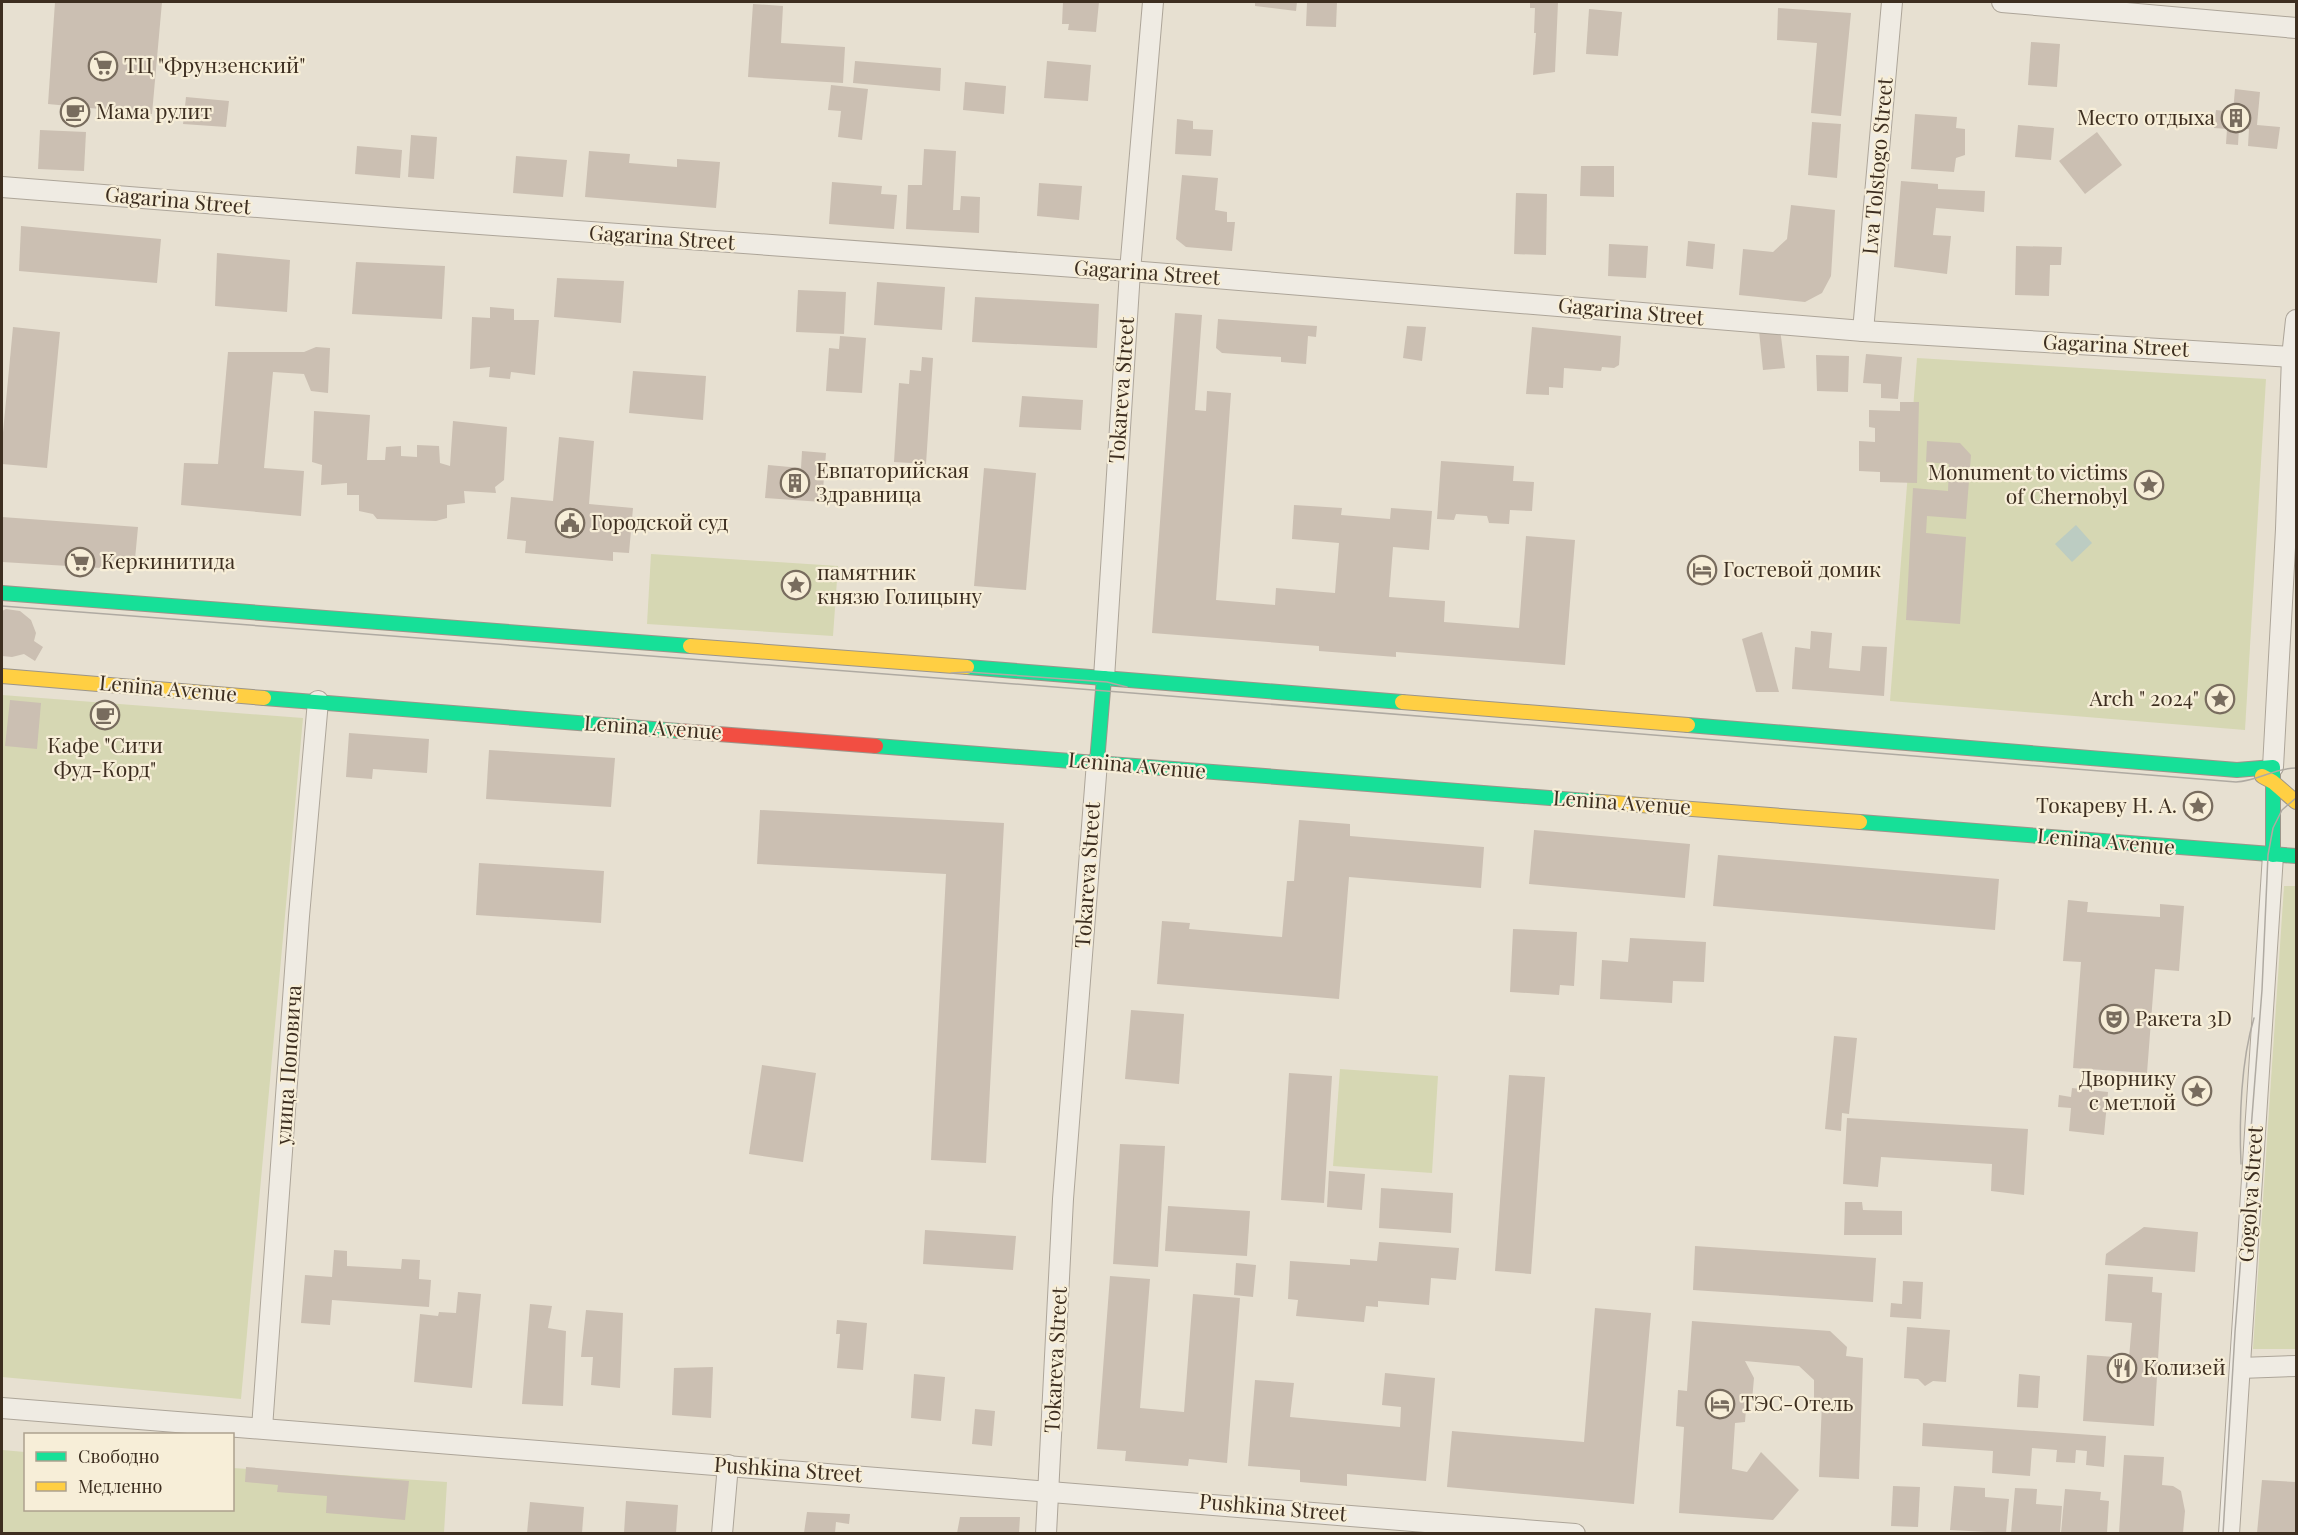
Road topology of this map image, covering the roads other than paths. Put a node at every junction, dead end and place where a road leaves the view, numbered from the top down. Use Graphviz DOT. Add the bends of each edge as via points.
graph roads {
  1 [pos="1153,2"];
  2 [pos="1892,2"];
  3 [pos="2002,2"];
  4 [pos="2296,28"];
  5 [pos="2,187"];
  6 [pos="1130,271"];
  7 [pos="2296,320"];
  8 [pos="1863,331"];
  9 [pos="2292,357"];
  10 [pos="2291,529"];
  11 [pos="2,594"];
  12 [pos="2,676"];
  13 [pos="1104,678"];
  14 [pos="318,701"];
  15 [pos="1097,762"];
  16 [pos="2273,774"];
  17 [pos="2296,802"];
  18 [pos="2273,855"];
  19 [pos="2296,856"];
  20 [pos="2296,1366"];
  21 [pos="2240,1368"];
  22 [pos="2,1408"];
  23 [pos="262,1428"];
  24 [pos="728,1465"];
  25 [pos="1050,1490"];
  26 [pos="722,1533"];
  27 [pos="1046,1533"];
  28 [pos="1575,1533"];
  29 [pos="2229,1533"];
  1 -- 6 [label="street, Tokareva Street"];
  2 -- 8 [label="street, Lva Tolstogo Street"];
  3 -- 4 [label="street"];
  5 -- 6 [label="street, Gagarina Street"];
  6 -- 8 [label="street, Gagarina Street"];
  6 -- 13 [label="street, Tokareva Street"];
  7 -- 9 [label="street"];
  8 -- 9 [label="street, Gagarina Street"];
  9 -- 10 [label="street"];
  10 -- 16 [label="street"];
  11 -- 13 [label="street"];
  12 -- 14 [label="street, Lenina Avenue"];
  13 -- 15 [label="street, Tokareva Street"];
  13 -- 16 [label="street"];
  14 -- 15 [label="street, Lenina Avenue"];
  14 -- 23 [label="street, улица Поповича"];
  15 -- 18 [label="street, Lenina Avenue"];
  15 -- 25 [label="street, Tokareva Street" via="1063,1199"];
  16 -- 17 [label="street"];
  16 -- 18 [label="street"];
  18 -- 19 [label="street, Lenina Avenue"];
  18 -- 21 [label="street, Gogolya Street"];
  20 -- 21 [label="street"];
  21 -- 29 [label="street, Gogolya Street"];
  22 -- 23 [label="street, Pushkina Street"];
  23 -- 24 [label="street, Pushkina Street"];
  24 -- 25 [label="street, Pushkina Street"];
  24 -- 26 [label="street"];
  25 -- 27 [label="street, Tokareva Street"];
  25 -- 28 [label="street, Pushkina Street"];
}
